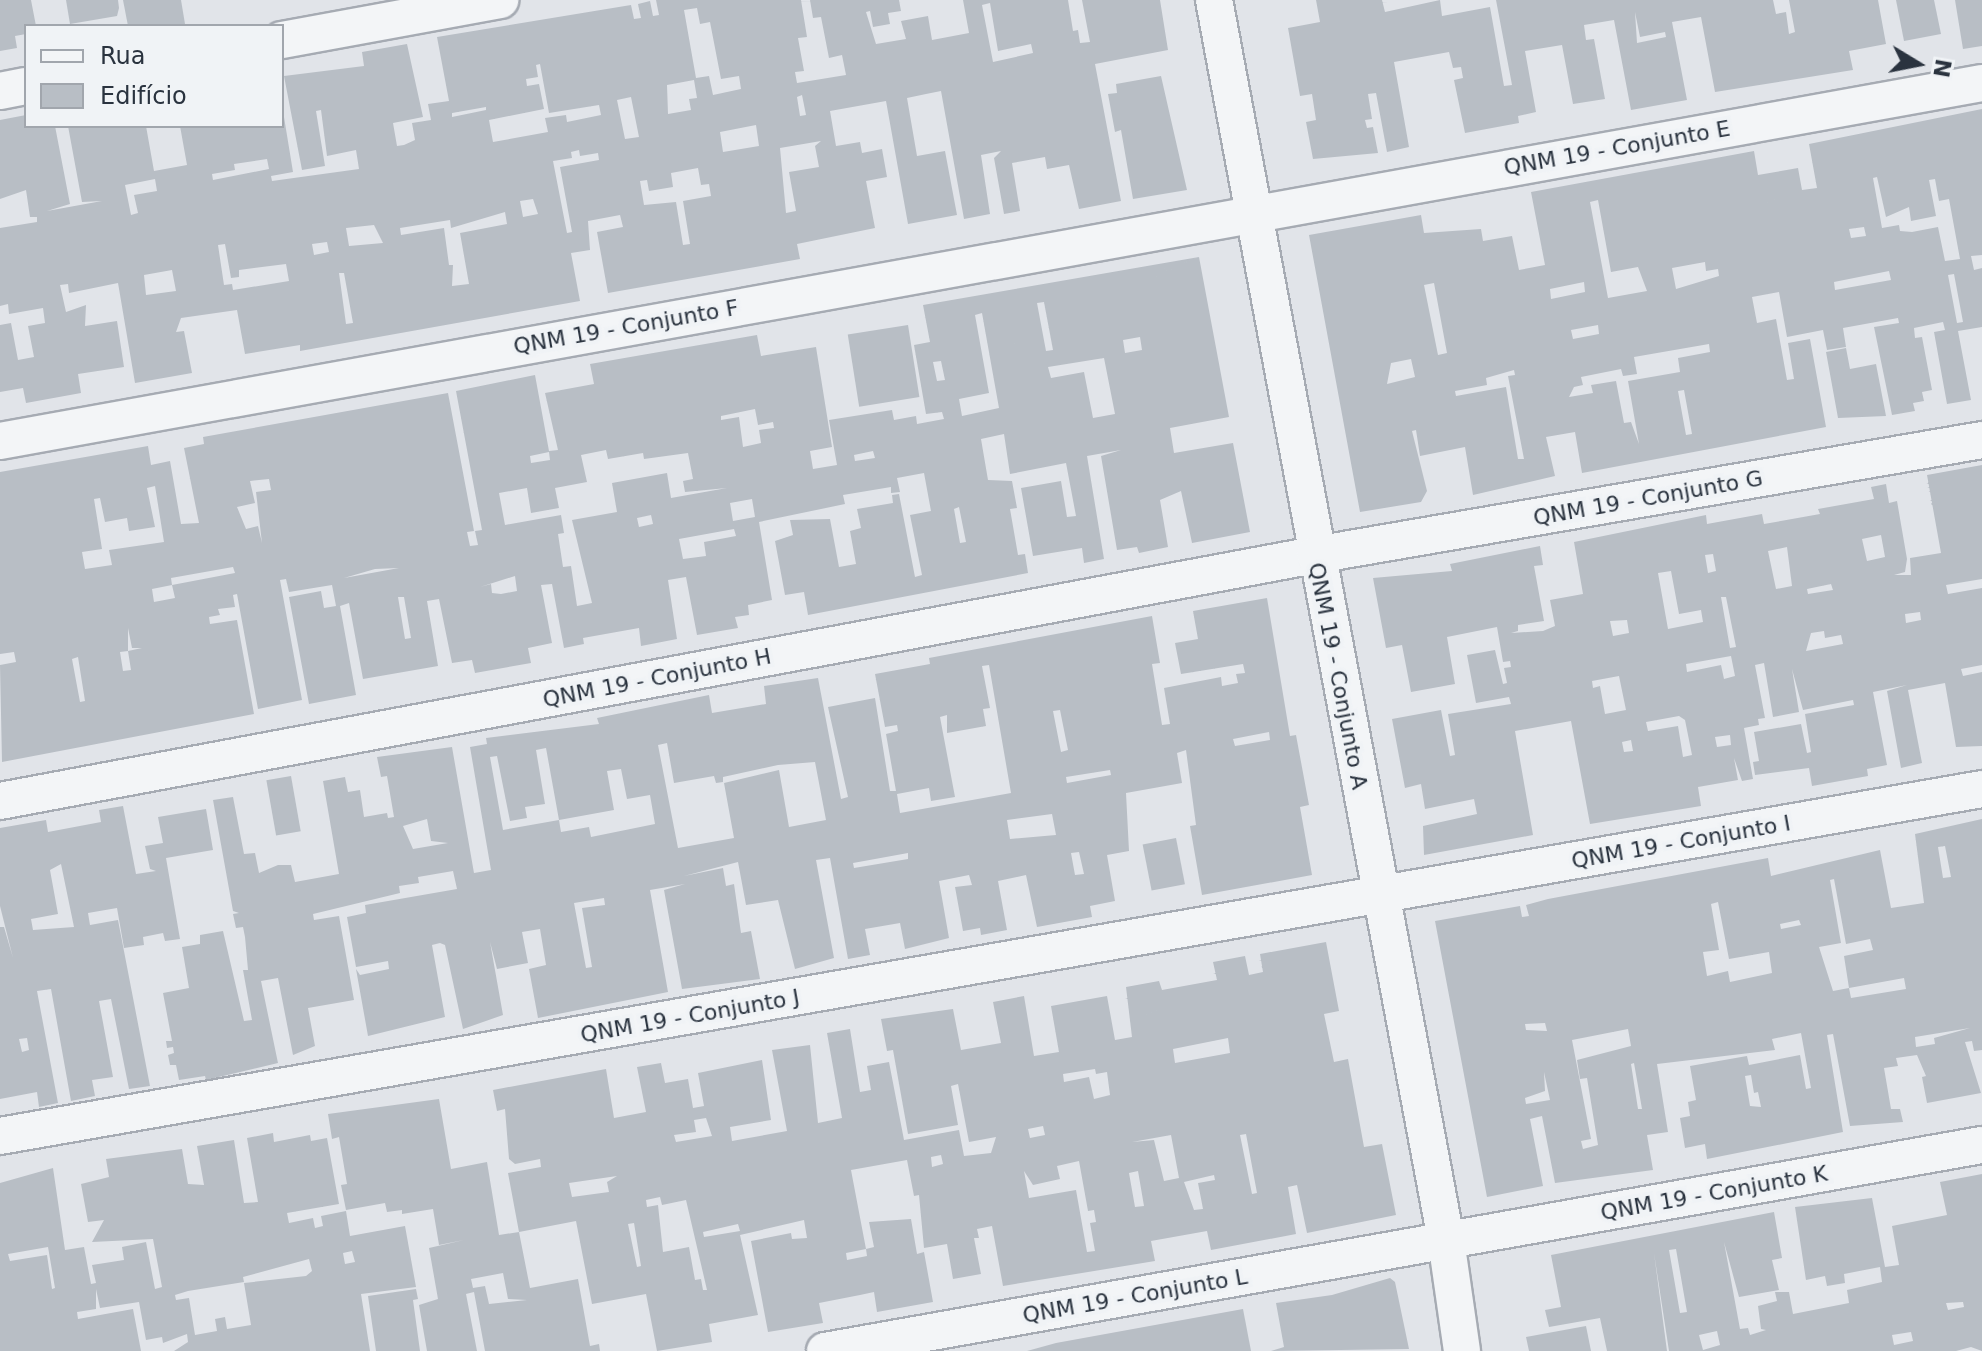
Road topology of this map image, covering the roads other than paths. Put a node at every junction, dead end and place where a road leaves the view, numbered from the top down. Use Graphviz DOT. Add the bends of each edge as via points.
graph roads {
  1 [pos="500,0"];
  2 [pos="1214,0"];
  3 [pos="284,40"];
  4 [pos="1982,83"];
  5 [pos="24,86"];
  6 [pos="0,91"];
  7 [pos="1252,213"];
  8 [pos="1982,440"];
  9 [pos="0,441"];
  10 [pos="1315,555"];
  11 [pos="1982,789"];
  12 [pos="0,801"];
  13 [pos="1380,895"];
  14 [pos="0,1136"];
  15 [pos="1982,1145"];
  16 [pos="1446,1240"];
  17 [pos="825,1351"];
  18 [pos="1462,1351"];
  1 -- 3 [label="street"];
  2 -- 7 [label="street, QNM 19 - Conjunto A"];
  4 -- 7 [label="street, QNM 19 - Conjunto E"];
  5 -- 6 [label="street"];
  7 -- 9 [label="street, QNM 19 - Conjunto F"];
  7 -- 10 [label="street, QNM 19 - Conjunto A"];
  8 -- 10 [label="street, QNM 19 - Conjunto G"];
  10 -- 12 [label="street, QNM 19 - Conjunto H"];
  10 -- 13 [label="street, QNM 19 - Conjunto A"];
  11 -- 13 [label="street, QNM 19 - Conjunto I"];
  13 -- 14 [label="street, QNM 19 - Conjunto J"];
  13 -- 16 [label="street, QNM 19 - Conjunto A"];
  15 -- 16 [label="street, QNM 19 - Conjunto K"];
  16 -- 17 [label="street, QNM 19 - Conjunto L"];
  16 -- 18 [label="street, QNM 19 - Conjunto A"];
}
